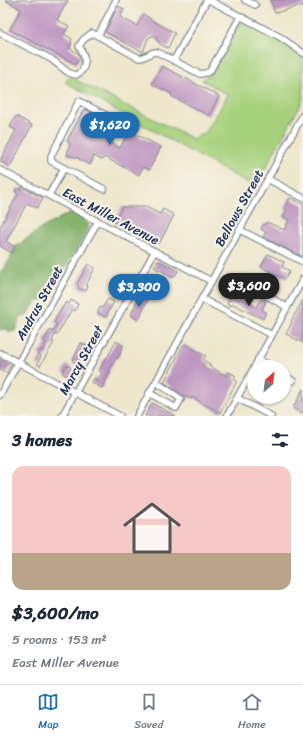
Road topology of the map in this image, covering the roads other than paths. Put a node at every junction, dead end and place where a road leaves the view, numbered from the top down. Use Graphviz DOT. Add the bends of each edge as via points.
graph roads {
  1 [pos="116,0"];
  2 [pos="245,0"];
  3 [pos="211,1"];
  4 [pos="255,5"];
  5 [pos="240,17"];
  6 [pos="0,33"];
  7 [pos="98,36"];
  8 [pos="303,52"];
  9 [pos="174,60"];
  10 [pos="303,115"];
  11 [pos="117,121"];
  12 [pos="64,168"];
  13 [pos="0,170"];
  14 [pos="268,179"];
  15 [pos="104,189"];
  16 [pos="48,196"];
  17 [pos="303,198"];
  18 [pos="98,221"];
  19 [pos="240,230"];
  20 [pos="154,251"];
  21 [pos="303,262"];
  22 [pos="303,279"];
  23 [pos="212,281"];
  24 [pos="267,296"];
  25 [pos="202,299"];
  26 [pos="287,307"];
  27 [pos="272,335"];
  28 [pos="0,353"];
  29 [pos="258,359"];
  30 [pos="18,363"];
  31 [pos="156,382"];
  32 [pos="75,393"];
  33 [pos="149,393"];
  34 [pos="0,395"];
  35 [pos="238,398"];
  36 [pos="62,416"];
  37 [pos="120,416"];
  38 [pos="137,416"];
  39 [pos="227,416"];
  40 [pos="271,416"];
  1 -- 7 [label="street"];
  2 -- 4 [label="street"];
  3 -- 5 [label="street"];
  3 -- 9 [label="street"];
  5 -- 8 [label="street"];
  5 -- 9 [label="street" via="210,71 200,74"];
  6 -- 7 [label="street" via="76,75 83,70 85,63 84,53 79,46 92,33"];
  7 -- 9 [label="street" via="139,58 155,51"];
  10 -- 14 [label="street, Bellows Street"];
  11 -- 12 [label="street" via="79,101 51,156 51,161"];
  12 -- 15 [label="street"];
  12 -- 16 [label="street"];
  13 -- 16 [label="street, East Miller Avenue"];
  14 -- 17 [label="street"];
  14 -- 19 [label="street, Bellows Street"];
  16 -- 18 [label="street, East Miller Avenue"];
  18 -- 20 [label="street, East Miller Avenue"];
  18 -- 30 [label="street, Andrus Street"];
  19 -- 21 [label="street"];
  19 -- 23 [label="street, Bellows Street"];
  20 -- 23 [label="street, East Miller Avenue"];
  20 -- 32 [label="street, Marcy Street"];
  22 -- 26 [label="street"];
  23 -- 25 [label="street, Bellows Street"];
  24 -- 26 [label="street"];
  25 -- 27 [label="street"];
  25 -- 31 [label="street, Bellows Street"];
  26 -- 27 [label="street"];
  27 -- 29 [label="street"];
  28 -- 30 [label="street"];
  29 -- 35 [label="street"];
  30 -- 32 [label="street"];
  30 -- 34 [label="street, Andrus Street"];
  31 -- 33 [label="street, Bellows Street"];
  31 -- 33 [label="street" via="181,399 176,408"];
  32 -- 36 [label="street, Marcy Street"];
  32 -- 37 [label="street"];
  33 -- 38 [label="street, Bellows Street"];
  35 -- 39 [label="street"];
  35 -- 40 [label="street"];
}
